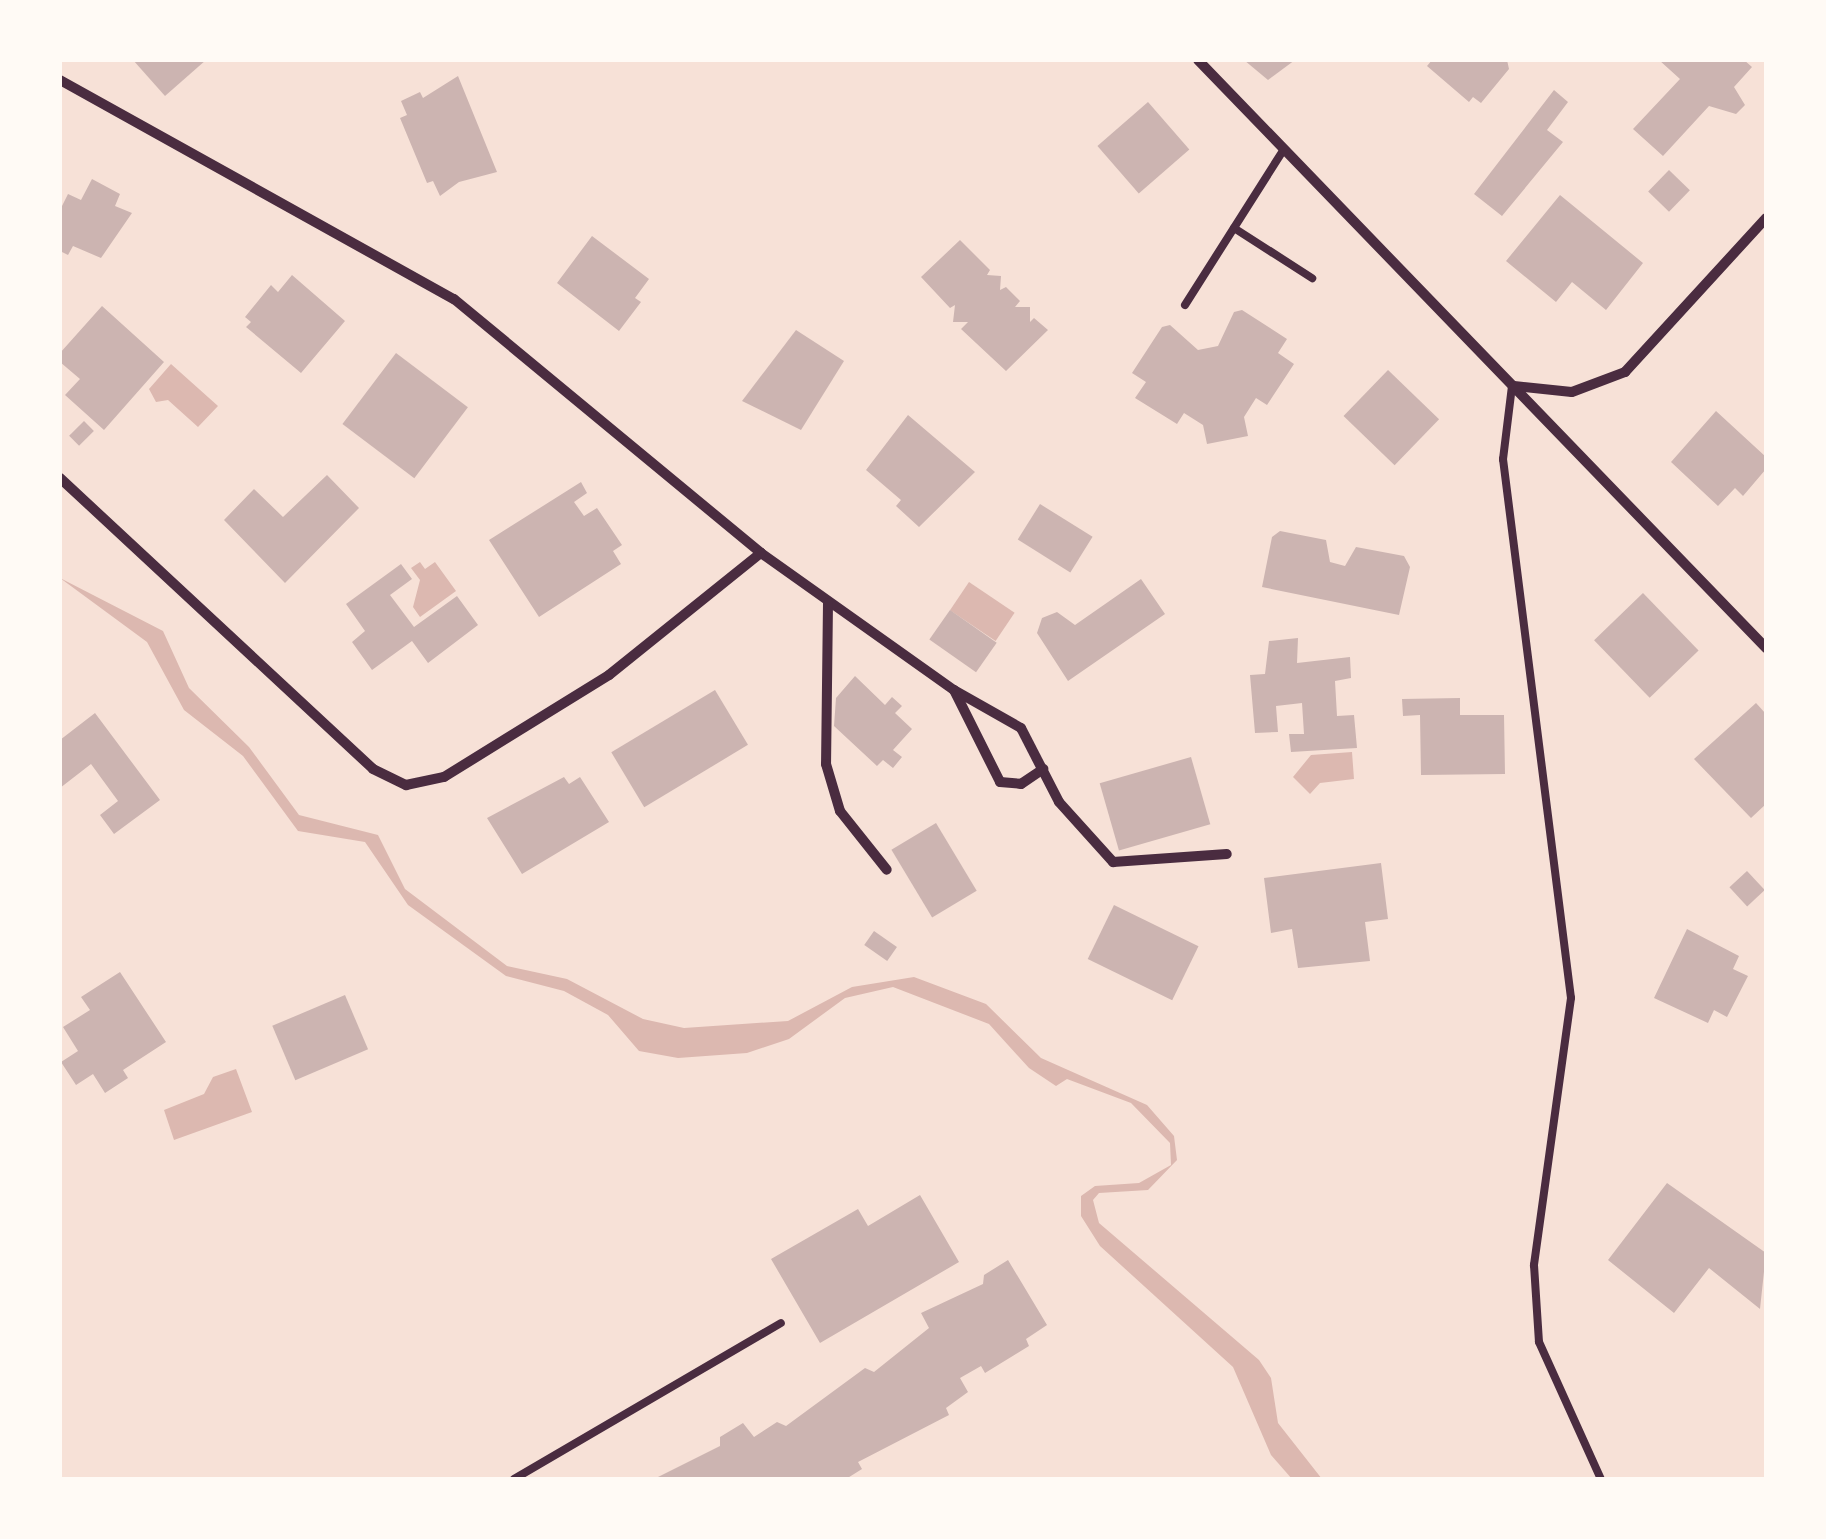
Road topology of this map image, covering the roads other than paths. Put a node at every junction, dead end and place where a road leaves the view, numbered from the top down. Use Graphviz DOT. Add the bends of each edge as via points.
graph roads {
  1 [pos="1198,60"];
  2 [pos="60,80"];
  3 [pos="1284,149"];
  4 [pos="1766,218"];
  5 [pos="1234,228"];
  6 [pos="1312,278"];
  7 [pos="1185,306"];
  8 [pos="1512,386"];
  9 [pos="60,478"];
  10 [pos="761,554"];
  11 [pos="828,603"];
  12 [pos="1766,648"];
  13 [pos="954,690"];
  14 [pos="1044,769"];
  15 [pos="1227,854"];
  16 [pos="887,870"];
  17 [pos="781,1324"];
  18 [pos="514,1479"];
  19 [pos="1601,1479"];
  1 -- 3 [label="street"];
  2 -- 10 [label="street" via="454,298"];
  3 -- 5 [label="lane"];
  3 -- 8 [label="street"];
  4 -- 8 [label="street" via="1625,372 1572,392"];
  5 -- 6 [label="lane"];
  5 -- 7 [label="lane"];
  8 -- 12 [label="street"];
  8 -- 19 [label="lane" via="1503,459 1571,998 1534,1265 1540,1342"];
  9 -- 10 [label="street" via="372,770 406,785 444,777 609,675"];
  10 -- 11 [label="street"];
  11 -- 13 [label="street"];
  11 -- 16 [label="street" via="826,764 840,811"];
  13 -- 14 [label="street" via="1021,728"];
  13 -- 14 [label="street" via="1000,782 1021,784"];
  14 -- 15 [label="street" via="1059,802 1113,862"];
  17 -- 18 [label="lane"];
}
